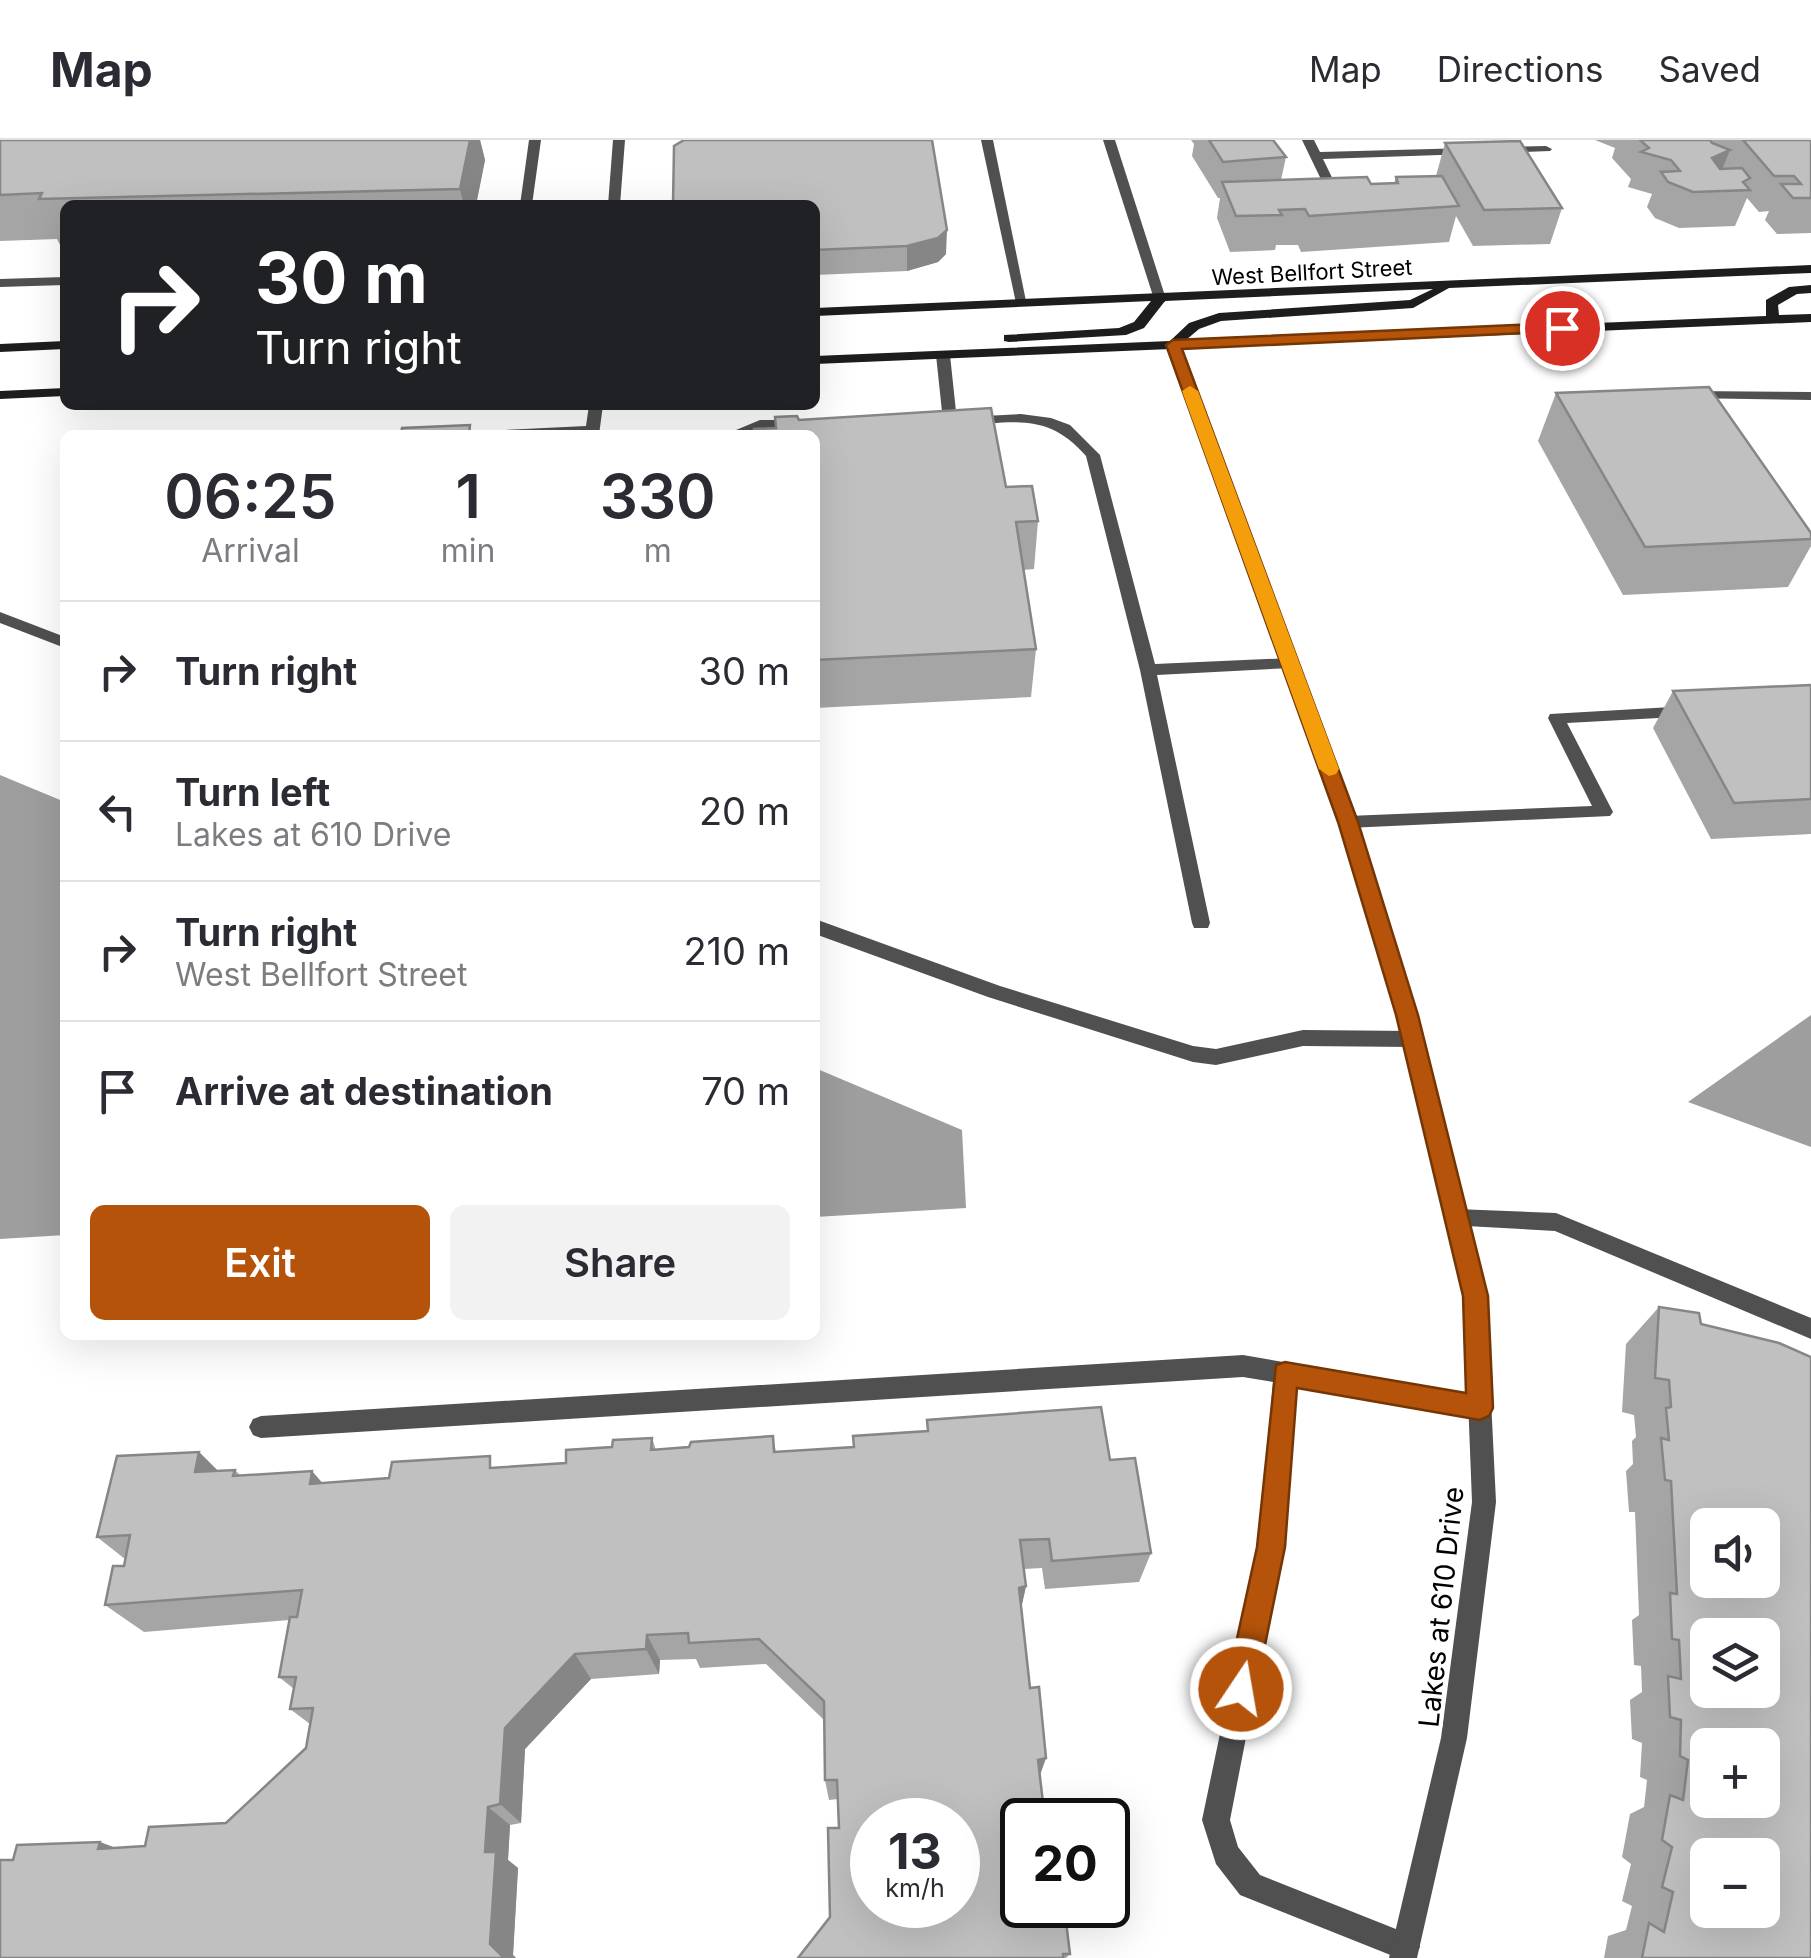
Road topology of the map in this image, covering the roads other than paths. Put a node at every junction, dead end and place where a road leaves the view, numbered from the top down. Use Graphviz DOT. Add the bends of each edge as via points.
graph roads {
  1 [pos="535,140"];
  2 [pos="619,140"];
  3 [pos="987,140"];
  4 [pos="1109,140"];
  5 [pos="1308,140"];
  6 [pos="1546,148"];
  7 [pos="1316,156"];
  8 [pos="527,200"];
  9 [pos="614,200"];
  10 [pos="1337,200"];
  11 [pos="1811,269"];
  12 [pos="60,280"];
  13 [pos="0,283"];
  14 [pos="1451,286"];
  15 [pos="1811,289"];
  16 [pos="1160,299"];
  17 [pos="1022,303"];
  18 [pos="820,312"];
  19 [pos="1811,318"];
  20 [pos="1773,320"];
  21 [pos="60,345"];
  22 [pos="1173,345"];
  23 [pos="0,348"];
  24 [pos="942,355"];
  25 [pos="820,360"];
  26 [pos="60,392"];
  27 [pos="0,395"];
  28 [pos="1690,395"];
  29 [pos="1811,396"];
  30 [pos="931,421"];
  31 [pos="950,421"];
  32 [pos="817,424"];
  33 [pos="744,430"];
  34 [pos="0,617"];
  35 [pos="60,641"];
  36 [pos="1291,663"];
  37 [pos="1148,670"];
  38 [pos="1713,711"];
  39 [pos="1348,822"];
  40 [pos="1201,923"];
  41 [pos="820,928"];
  42 [pos="1414,1040"];
  43 [pos="1456,1218"];
  44 [pos="1811,1329"];
  45 [pos="1285,1374"];
  46 [pos="1480,1408"];
  47 [pos="262,1427"];
  48 [pos="1404,1952"];
  1 -- 8 [label="street"];
  2 -- 9 [label="street"];
  3 -- 17 [label="street"];
  4 -- 16 [label="street"];
  5 -- 7 [label="street"];
  6 -- 7 [label="street"];
  7 -- 10 [label="street"];
  11 -- 14 [label="main road, West Bellfort Street"];
  12 -- 13 [label="street"];
  14 -- 16 [label="main road, West Bellfort Street"];
  14 -- 22 [label="main road" via="1413,304 1219,317 1194,326"];
  15 -- 20 [label="main road" via="1776,296 1770,303"];
  16 -- 17 [label="main road, West Bellfort Street"];
  16 -- 24 [label="main road" via="1139,324 1121,332 961,340"];
  17 -- 18 [label="main road, West Bellfort Street"];
  19 -- 20 [label="main road"];
  20 -- 22 [label="main road"];
  21 -- 23 [label="main road"];
  22 -- 24 [label="main road"];
  22 -- 36 [label="street, Lakes at 610 Drive"];
  24 -- 25 [label="main road"];
  24 -- 31 [label="street"];
  26 -- 27 [label="main road"];
  28 -- 29 [label="street"];
  30 -- 31 [label="street"];
  31 -- 37 [label="street" via="1044,418 1074,430 1092,455"];
  32 -- 33 [label="street"];
  34 -- 35 [label="street"];
  36 -- 37 [label="street"];
  36 -- 39 [label="street, Lakes at 610 Drive"];
  37 -- 40 [label="street"];
  38 -- 39 [label="street" via="1556,718 1604,812"];
  39 -- 42 [label="street, Lakes at 610 Drive"];
  41 -- 42 [label="street" via="1194,1054 1216,1056 1303,1038"];
  42 -- 43 [label="street, Lakes at 610 Drive"];
  43 -- 44 [label="street" via="1556,1222"];
  43 -- 46 [label="street, Lakes at 610 Drive" via="1475,1296"];
  45 -- 46 [label="street"];
  45 -- 47 [label="street" via="1243,1366"];
  45 -- 48 [label="street" via="1271,1547 1216,1820 1226,1854 1250,1885"];
  46 -- 48 [label="street, Lakes at 610 Drive" via="1484,1502 1454,1738"];
}
